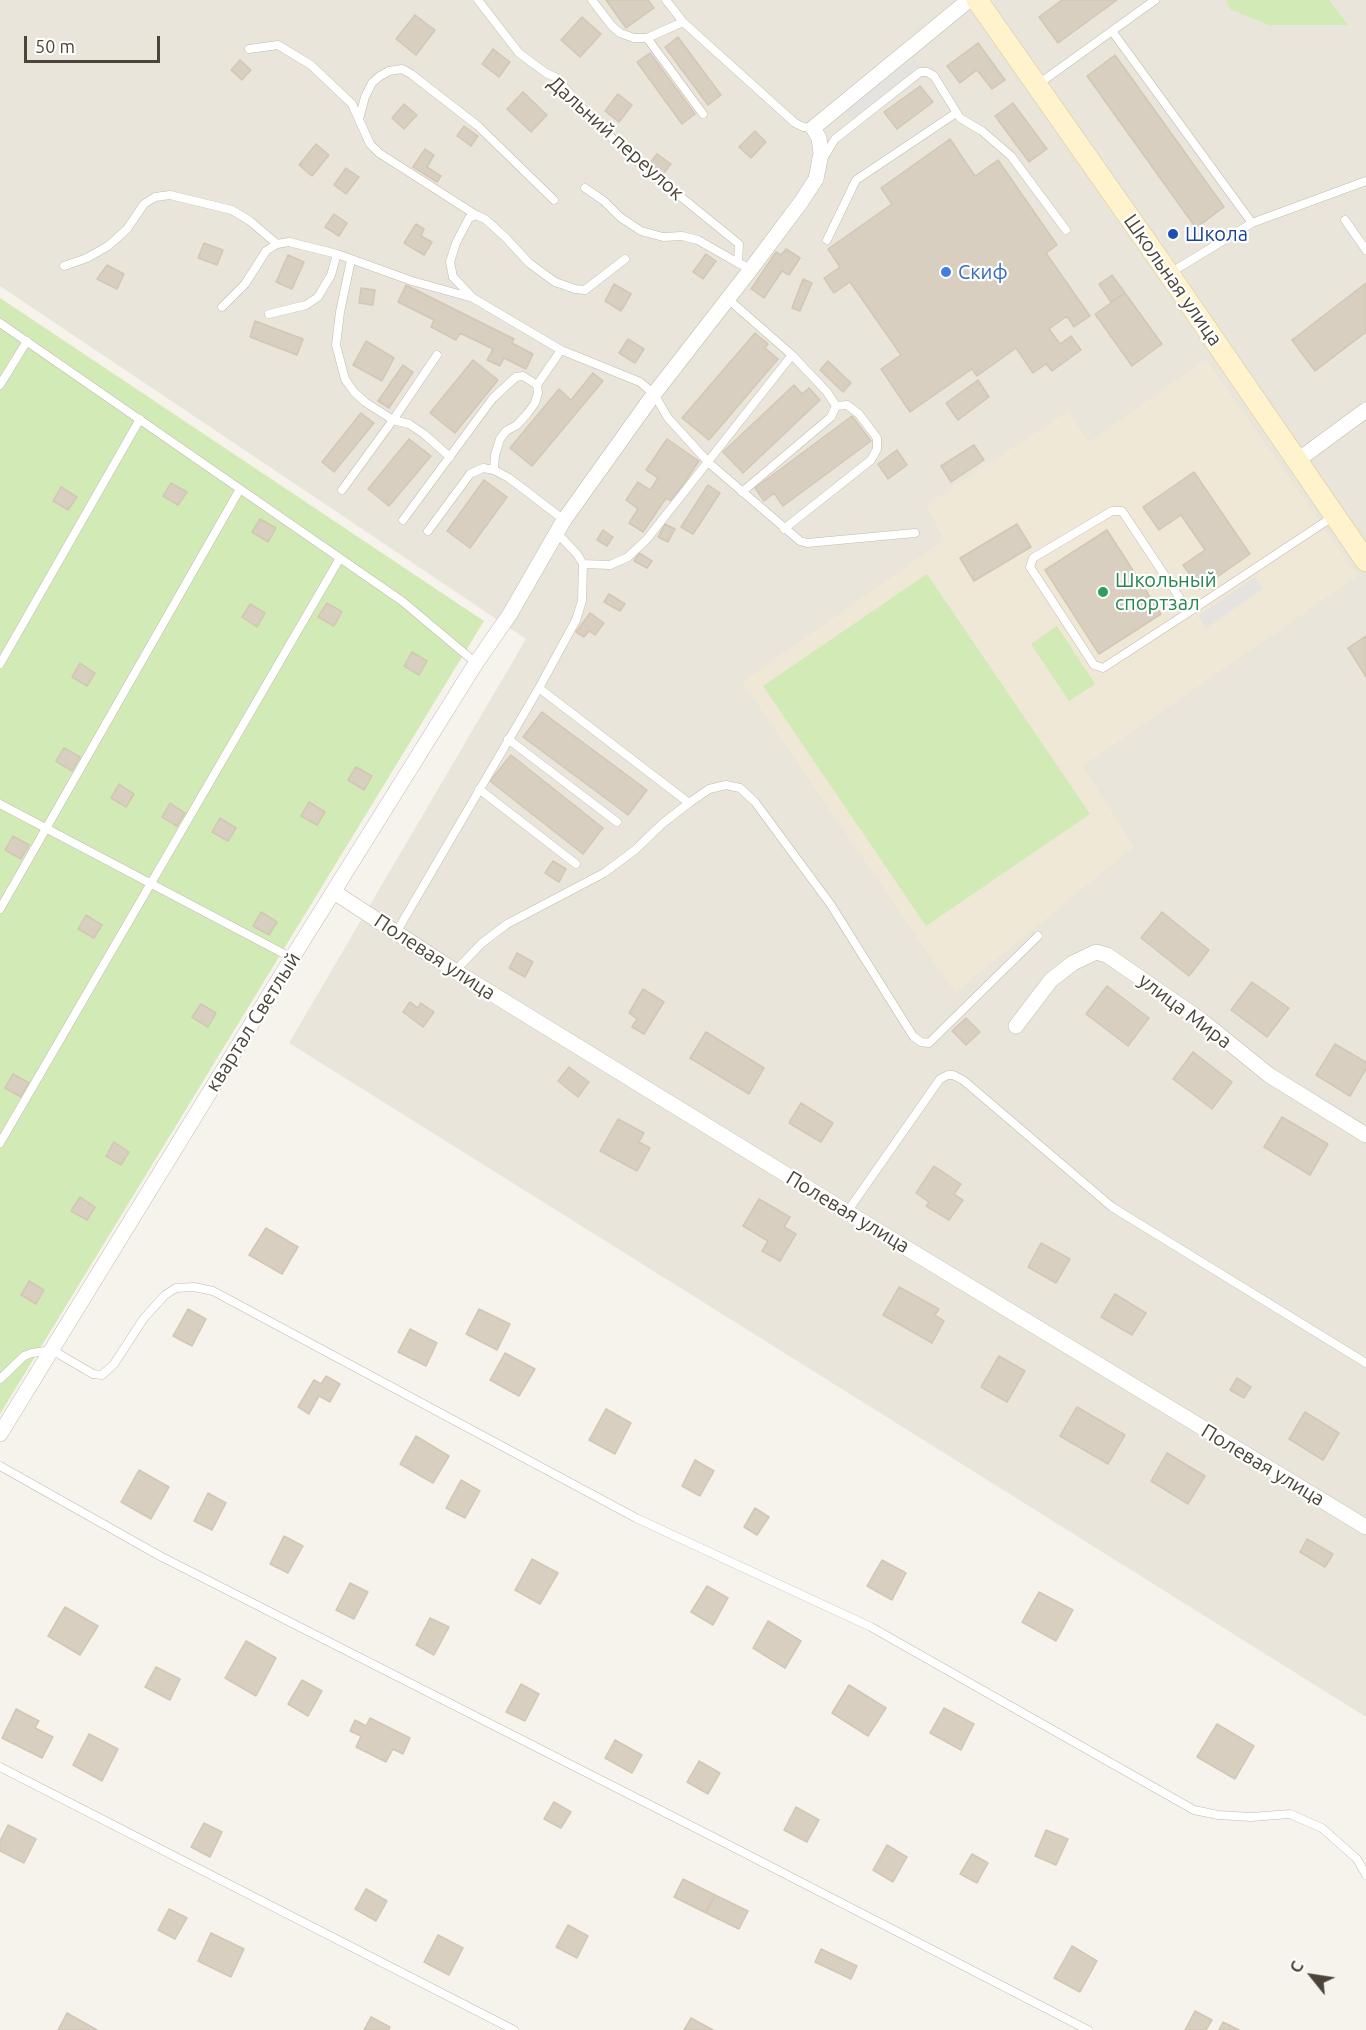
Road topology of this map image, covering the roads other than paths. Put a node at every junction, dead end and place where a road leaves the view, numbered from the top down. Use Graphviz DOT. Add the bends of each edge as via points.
graph roads {
  1 [pos="478,0"];
  2 [pos="592,0"];
  3 [pos="666,0"];
  4 [pos="969,0"];
  5 [pos="977,0"];
  6 [pos="1155,0"];
  7 [pos="682,22"];
  8 [pos="1112,31"];
  9 [pos="647,38"];
  10 [pos="249,49"];
  11 [pos="1035,86"];
  12 [pos="956,113"];
  13 [pos="703,114"];
  14 [pos="359,119"];
  15 [pos="813,128"];
  16 [pos="820,164"];
  17 [pos="1366,181"];
  18 [pos="585,188"];
  19 [pos="554,200"];
  20 [pos="477,215"];
  21 [pos="1345,220"];
  22 [pos="1252,223"];
  23 [pos="1066,230"];
  24 [pos="827,240"];
  25 [pos="278,244"];
  26 [pos="1366,250"];
  27 [pos="337,254"];
  28 [pos="625,259"];
  29 [pos="351,260"];
  30 [pos="64,266"];
  31 [pos="744,266"];
  32 [pos="1169,274"];
  33 [pos="473,298"];
  34 [pos="728,299"];
  35 [pos="222,307"];
  36 [pos="269,314"];
  37 [pos="0,322"];
  38 [pos="27,341"];
  39 [pos="561,350"];
  40 [pos="437,355"];
  41 [pos="792,355"];
  42 [pos="0,385"];
  43 [pos="537,385"];
  44 [pos="654,394"];
  45 [pos="836,406"];
  46 [pos="1366,410"];
  47 [pos="140,419"];
  48 [pos="393,420"];
  49 [pos="450,457"];
  50 [pos="1298,460"];
  51 [pos="709,463"];
  52 [pos="494,470"];
  53 [pos="240,489"];
  54 [pos="342,490"];
  55 [pos="742,492"];
  56 [pos="1335,515"];
  57 [pos="403,520"];
  58 [pos="560,527"];
  59 [pos="784,529"];
  60 [pos="428,531"];
  61 [pos="915,533"];
  62 [pos="340,558"];
  63 [pos="1366,561"];
  64 [pos="583,564"];
  65 [pos="1189,612"];
  66 [pos="476,663"];
  67 [pos="0,664"];
  68 [pos="539,688"];
  69 [pos="508,739"];
  70 [pos="478,789"];
  71 [pos="689,803"];
  72 [pos="0,804"];
  73 [pos="617,822"];
  74 [pos="47,829"];
  75 [pos="576,864"];
  76 [pos="150,885"];
  77 [pos="334,892"];
  78 [pos="0,909"];
  79 [pos="397,931"];
  80 [pos="1038,936"];
  81 [pos="292,958"];
  82 [pos="455,971"];
  83 [pos="1016,1026"];
  84 [pos="1366,1134"];
  85 [pos="0,1143"];
  86 [pos="847,1212"];
  87 [pos="52,1350"];
  88 [pos="1366,1363"];
  89 [pos="0,1379"];
  90 [pos="0,1434"];
  91 [pos="0,1466"];
  92 [pos="1366,1527"];
  93 [pos="0,1767"];
  94 [pos="1366,1875"];
  95 [pos="514,2030"];
  96 [pos="1088,2030"];
  1 -- 31 [label="lane, Дальний переулок" via="519,53 562,83 627,153 739,244"];
  2 -- 9 [label="lane" via="620,33"];
  3 -- 7 [label="lane"];
  4 -- 15 [label="street"];
  5 -- 11 [label="street, Школьная улица"];
  6 -- 8 [label="lane"];
  7 -- 9 [label="lane"];
  7 -- 15 [label="lane" via="795,123"];
  8 -- 11 [label="lane"];
  8 -- 22 [label="lane"];
  9 -- 13 [label="lane"];
  10 -- 14 [label="lane" via="278,45 289,50 342,93"];
  11 -- 32 [label="street, Школьная улица"];
  12 -- 16 [label="lane" via="934,76 920,72 835,139"];
  12 -- 23 [label="lane" via="1011,156"];
  12 -- 24 [label="lane" via="856,180"];
  14 -- 19 [label="lane" via="372,83 389,71 402,69 478,126"];
  14 -- 20 [label="lane" via="370,144 379,153"];
  15 -- 16 [label="street" via="819,138"];
  16 -- 31 [label="street, квартал Светлый" via="816,179 801,202"];
  17 -- 22 [label="lane"];
  18 -- 31 [label="lane" via="641,231 698,240"];
  20 -- 28 [label="lane" via="486,219 529,263 555,282 575,290 585,290"];
  20 -- 33 [label="lane" via="469,219 450,262 453,277"];
  21 -- 26 [label="lane"];
  22 -- 32 [label="lane"];
  25 -- 27 [label="lane" via="289,242"];
  25 -- 30 [label="lane" via="232,210 170,195 155,197 144,204 127,229 108,246"];
  25 -- 35 [label="lane" via="266,251 245,284"];
  27 -- 29 [label="lane"];
  27 -- 36 [label="lane" via="318,297 306,305"];
  29 -- 33 [label="lane"];
  29 -- 48 [label="lane" via="336,345 342,371 364,402"];
  31 -- 34 [label="street, квартал Светлый"];
  32 -- 50 [label="street, Школьная улица"];
  33 -- 39 [label="lane"];
  34 -- 41 [label="lane"];
  34 -- 44 [label="street, квартал Светлый"];
  37 -- 38 [label="lane"];
  38 -- 42 [label="lane"];
  38 -- 47 [label="lane"];
  39 -- 43 [label="lane"];
  39 -- 44 [label="lane" via="640,382"];
  40 -- 48 [label="lane"];
  41 -- 45 [label="lane"];
  41 -- 51 [label="lane"];
  43 -- 49 [label="lane" via="523,376 516,377"];
  43 -- 52 [label="lane" via="538,393 527,414 500,440"];
  44 -- 51 [label="lane" via="668,418"];
  44 -- 58 [label="street, квартал Светлый"];
  45 -- 55 [label="lane" via="831,417"];
  45 -- 59 [label="lane" via="847,405 859,414 877,438 877,449 871,460"];
  46 -- 50 [label="street"];
  47 -- 53 [label="lane"];
  47 -- 67 [label="lane"];
  48 -- 49 [label="lane" via="409,424"];
  48 -- 54 [label="lane"];
  49 -- 57 [label="lane"];
  50 -- 56 [label="street, Школьная улица"];
  51 -- 55 [label="lane"];
  51 -- 64 [label="lane" via="628,557 610,565"];
  52 -- 58 [label="lane" via="509,478"];
  52 -- 60 [label="lane" via="483,468 470,474"];
  53 -- 62 [label="lane"];
  53 -- 74 [label="lane"];
  55 -- 59 [label="lane"];
  56 -- 63 [label="street, Школьная улица"];
  56 -- 65 [label="lane"];
  58 -- 64 [label="lane"];
  58 -- 66 [label="street, квартал Светлый" via="510,614"];
  59 -- 61 [label="lane" via="807,543"];
  62 -- 66 [label="lane" via="402,602"];
  62 -- 76 [label="lane"];
  64 -- 68 [label="lane" via="582,602 576,620"];
  65 -- 65 [label="lane" via="1103,668 1094,664 1030,567 1033,558 1112,511 1122,511"];
  66 -- 77 [label="street, квартал Светлый"];
  68 -- 69 [label="lane"];
  68 -- 71 [label="lane"];
  69 -- 70 [label="lane"];
  69 -- 73 [label="lane"];
  70 -- 75 [label="lane"];
  70 -- 79 [label="lane"];
  71 -- 80 [label="lane" via="709,789 726,785 740,788 755,802 831,904 913,1036 921,1042 929,1043"];
  71 -- 82 [label="lane" via="604,873 507,924"];
  72 -- 74 [label="lane"];
  74 -- 76 [label="lane"];
  74 -- 78 [label="lane"];
  76 -- 81 [label="lane"];
  76 -- 85 [label="lane"];
  77 -- 79 [label="street, Полевая улица"];
  77 -- 81 [label="street, квартал Светлый"];
  79 -- 82 [label="street, Полевая улица"];
  81 -- 87 [label="street, квартал Светлый"];
  82 -- 86 [label="street, Полевая улица"];
  83 -- 84 [label="street, улица Мира" via="1050,980 1096,952 1107,954 1201,1020 1269,1075"];
  86 -- 88 [label="lane" via="940,1078 953,1075 1113,1207"];
  86 -- 92 [label="street, Полевая улица"];
  87 -- 89 [label="lane" via="24,1356"];
  87 -- 90 [label="street, квартал Светлый"];
  87 -- 94 [label="lane" via="93,1374 102,1375 165,1295 176,1288 213,1291 636,1518 872,1627 1194,1810 1251,1818 1290,1814 1322,1828 1357,1859"];
  91 -- 96 [label="lane" via="160,1556"];
  93 -- 95 [label="lane"];
}
